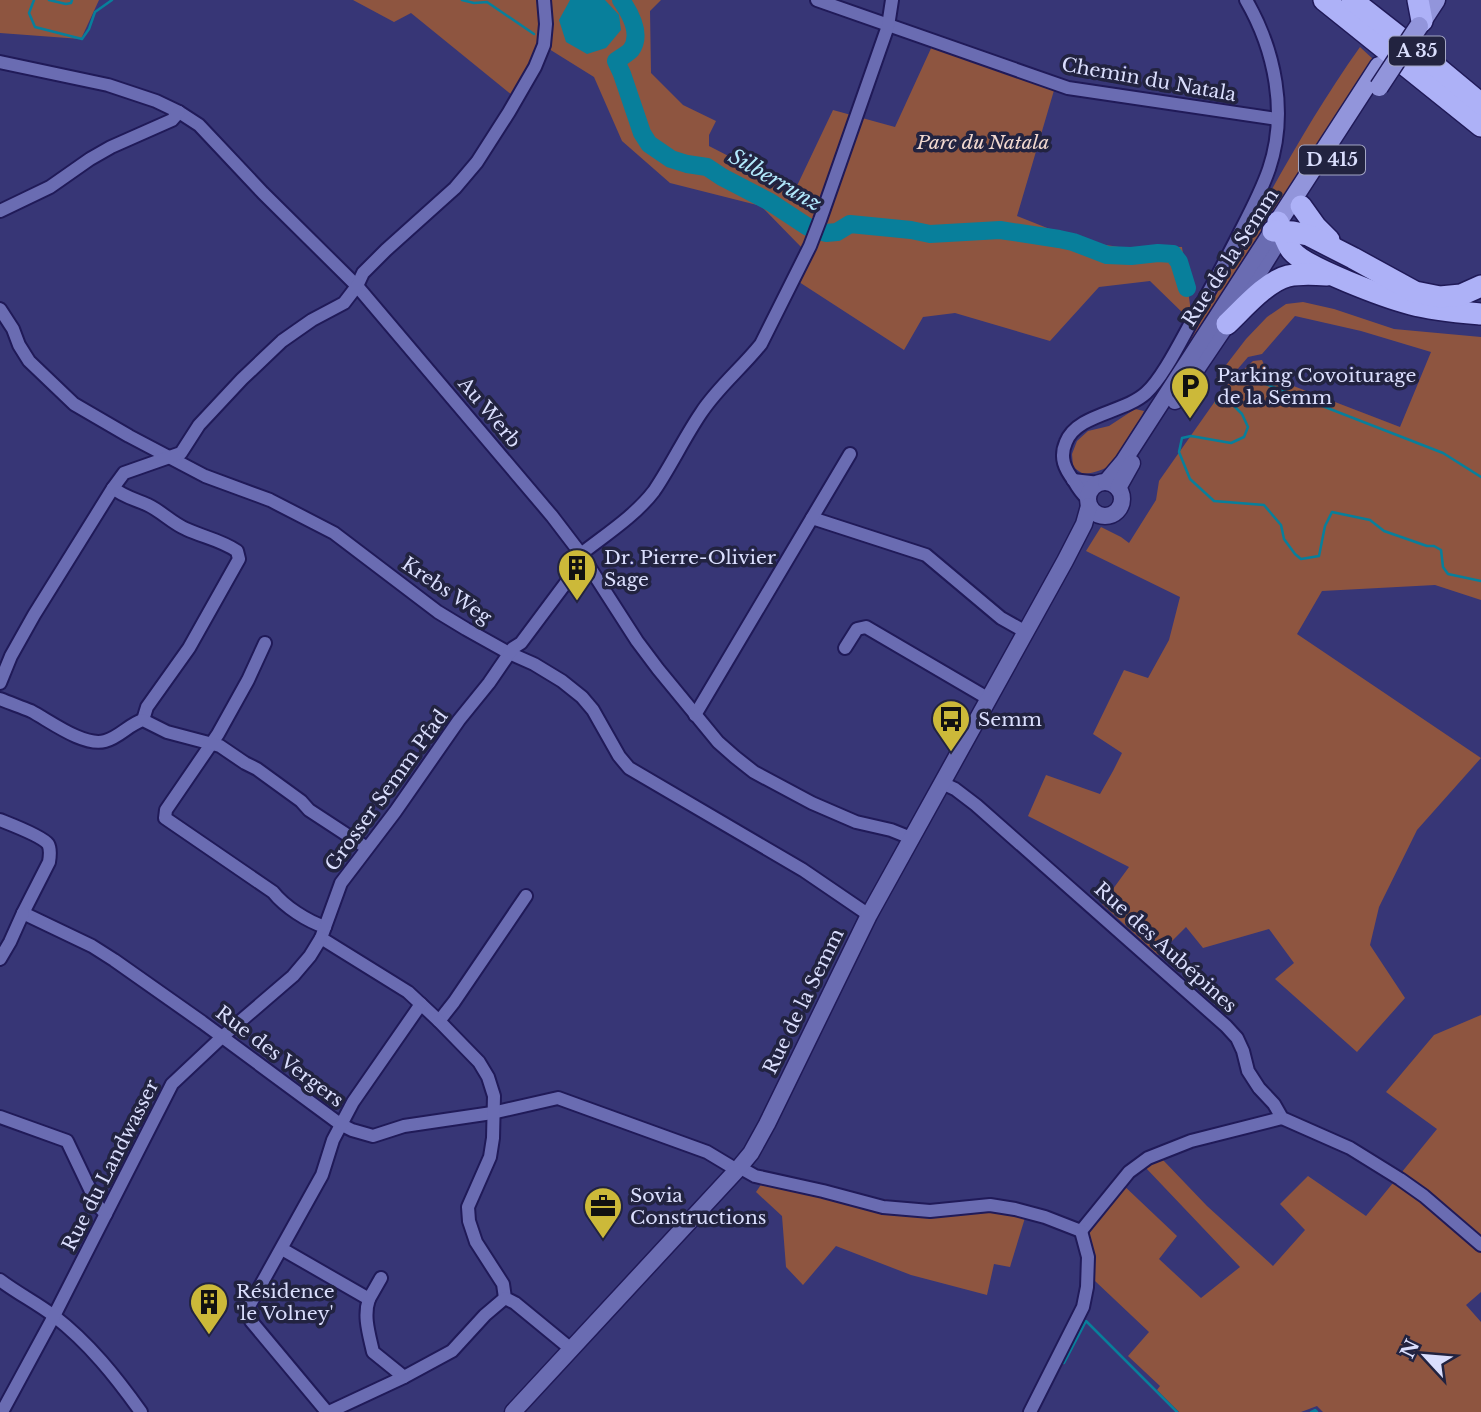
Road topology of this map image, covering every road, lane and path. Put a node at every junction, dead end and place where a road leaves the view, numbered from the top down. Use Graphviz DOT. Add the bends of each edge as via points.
graph roads {
  1 [pos="544,0"];
  2 [pos="817,0"];
  3 [pos="892,0"];
  4 [pos="1246,0"];
  5 [pos="1324,0"];
  6 [pos="1352,0"];
  7 [pos="1421,10"];
  8 [pos="888,26"];
  9 [pos="1383,59"];
  10 [pos="0,62"];
  11 [pos="1481,104"];
  12 [pos="179,112"];
  13 [pos="1277,119"];
  14 [pos="1481,126"];
  15 [pos="1481,145"];
  16 [pos="1301,206"];
  17 [pos="0,211"];
  18 [pos="1278,229"];
  19 [pos="1353,258"];
  20 [pos="1336,276"];
  21 [pos="357,286"];
  22 [pos="1481,286"];
  23 [pos="0,309"];
  24 [pos="1481,314"];
  25 [pos="1227,324"];
  26 [pos="850,454"];
  27 [pos="170,457"];
  28 [pos="1073,480"];
  29 [pos="1108,484"];
  30 [pos="113,488"];
  31 [pos="1092,507"];
  32 [pos="812,518"];
  33 [pos="583,557"];
  34 [pos="1026,632"];
  35 [pos="265,643"];
  36 [pos="845,648"];
  37 [pos="509,653"];
  38 [pos="0,683"];
  39 [pos="0,699"];
  40 [pos="989,699"];
  41 [pos="695,715"];
  42 [pos="143,720"];
  43 [pos="212,743"];
  44 [pos="942,783"];
  45 [pos="0,820"];
  46 [pos="911,838"];
  47 [pos="367,848"];
  48 [pos="526,896"];
  49 [pos="23,913"];
  50 [pos="869,915"];
  51 [pos="323,932"];
  52 [pos="0,959"];
  53 [pos="421,1004"];
  54 [pos="439,1021"];
  55 [pos="222,1037"];
  56 [pos="492,1113"];
  57 [pos="0,1117"];
  58 [pos="1282,1118"];
  59 [pos="340,1124"];
  60 [pos="738,1168"];
  61 [pos="106,1214"];
  62 [pos="1081,1231"];
  63 [pos="1481,1245"];
  64 [pos="282,1249"];
  65 [pos="381,1278"];
  66 [pos="0,1280"];
  67 [pos="505,1298"];
  68 [pos="369,1299"];
  69 [pos="54,1316"];
  70 [pos="571,1349"];
  71 [pos="404,1377"];
  72 [pos="2,1412"];
  73 [pos="141,1412"];
  74 [pos="328,1412"];
  75 [pos="513,1412"];
  76 [pos="1030,1412"];
  1 -- 21 [label="street" via="544,45 535,67 477,163 363,273"];
  2 -- 8 [label="street, Chemin du Natala"];
  3 -- 8 [label="street, Grosser Semm Pfad"];
  4 -- 13 [label="street" via="1270,55"];
  5 -- 9 [label="highway, A 35"];
  6 -- 11 [label="highway, A 35"];
  7 -- 9 [label="main road, Rue de la Semm / D 415"];
  7 -- 16 [label="main road, Rue de la Semm / D 415, bridge" via="1380,87"];
  8 -- 13 [label="street, Chemin du Natala" via="1068,88"];
  8 -- 33 [label="street, Grosser Semm Pfad" via="820,220 761,344 701,412 653,492"];
  9 -- 14 [label="highway, A 35"];
  9 -- 15 [label="highway" via="1451,114"];
  9 -- 18 [label="main road, Rue de la Semm / D 415"];
  10 -- 12 [label="street, Au Werb" via="108,85"];
  12 -- 17 [label="street" via="172,120 111,147 50,187"];
  12 -- 21 [label="street, Au Werb" via="199,125"];
  13 -- 28 [label="street" via="1270,166 1257,199 1207,296 1145,393 1071,433 1063,455 1065,470"];
  16 -- 18 [label="main road, Rue de la Semm / D 415"];
  16 -- 19 [label="highway" via="1316,227"];
  18 -- 19 [label="highway" via="1308,235"];
  18 -- 20 [label="highway" via="1292,251"];
  18 -- 25 [label="main road, Rue de la Semm / D 415"];
  18 -- 29 [label="main road, Rue de la Semm / D 415"];
  19 -- 22 [label="highway" via="1415,292 1440,297 1461,295"];
  20 -- 24 [label="highway" via="1411,304"];
  20 -- 25 [label="highway" via="1307,273 1270,283"];
  21 -- 27 [label="street" via="344,303 282,341 218,403 181,453"];
  21 -- 33 [label="street, Au Werb"];
  23 -- 27 [label="street, Krebs Weg" via="29,361 74,404"];
  25 -- 29 [label="main road, Rue de la Semm / D 415" via="1132,464"];
  26 -- 32 [label="street"];
  27 -- 30 [label="street" via="124,473"];
  27 -- 37 [label="street, Krebs Weg" via="334,533 438,612"];
  28 -- 29 [label="street"];
  28 -- 31 [label="street"];
  29 -- 31 [label="main road" via="1091,488"];
  29 -- 31 [label="main road" via="1122,498 1120,508 1113,515"];
  30 -- 38 [label="street" via="34,615"];
  30 -- 42 [label="street" via="185,529 229,546 239,559"];
  31 -- 34 [label="main road, Rue de la Semm" via="1088,530 1065,561"];
  32 -- 34 [label="street" via="926,555 1001,618"];
  32 -- 41 [label="street"];
  33 -- 37 [label="street, Grosser Semm Pfad"];
  33 -- 41 [label="street, Au Werb" via="636,641"];
  34 -- 40 [label="main road, Rue de la Semm"];
  35 -- 43 [label="street"];
  36 -- 40 [label="street" via="857,629 866,627"];
  37 -- 47 [label="street, Grosser Semm Pfad"];
  37 -- 50 [label="street, Krebs Weg" via="582,697 629,768 803,870"];
  39 -- 42 [label="street" via="94,743"];
  40 -- 44 [label="main road, Rue de la Semm"];
  41 -- 46 [label="street, Au Werb" via="754,772 856,822"];
  42 -- 43 [label="street" via="167,732"];
  43 -- 47 [label="street" via="257,769"];
  43 -- 51 [label="street" via="165,818"];
  44 -- 46 [label="main road, Rue de la Semm"];
  44 -- 58 [label="street, Rue des Aubépines" via="976,805 1226,1026 1237,1038 1248,1070"];
  45 -- 49 [label="street" via="40,838 51,853"];
  46 -- 50 [label="main road, Rue de la Semm"];
  47 -- 51 [label="street, Grosser Semm Pfad" via="341,883"];
  48 -- 54 [label="street"];
  49 -- 52 [label="street"];
  49 -- 55 [label="street, Rue des Vergers" via="92,946"];
  50 -- 60 [label="main road, Rue de la Semm" via="751,1153"];
  51 -- 53 [label="street"];
  51 -- 55 [label="street, Rue du Landwasser" via="293,976"];
  53 -- 54 [label="street"];
  53 -- 59 [label="street"];
  54 -- 56 [label="street" via="488,1077 494,1096"];
  55 -- 59 [label="street, Rue des Vergers"];
  55 -- 61 [label="street, Rue du Landwasser" via="169,1089"];
  56 -- 59 [label="street, Rue des Vergers" via="404,1126 373,1136"];
  56 -- 60 [label="street, Rue des Vergers" via="558,1098 707,1152"];
  56 -- 67 [label="street" via="490,1157 468,1207 476,1242 503,1284"];
  57 -- 61 [label="street" via="67,1141"];
  58 -- 62 [label="street" via="1191,1141 1148,1158 1129,1172"];
  58 -- 63 [label="street, Rue des Aubépines" via="1350,1148 1401,1179"];
  59 -- 64 [label="street" via="323,1172"];
  60 -- 62 [label="street, Rue des Vergers" via="883,1207 930,1211 990,1205 1045,1217"];
  60 -- 70 [label="main road, Rue de la Semm"];
  61 -- 69 [label="street, Rue du Landwasser"];
  62 -- 76 [label="street" via="1088,1257 1083,1307"];
  64 -- 68 [label="street"];
  64 -- 74 [label="street" via="248,1308 251,1321"];
  65 -- 68 [label="street"];
  66 -- 69 [label="street"];
  67 -- 70 [label="street"];
  67 -- 71 [label="street" via="452,1352"];
  68 -- 71 [label="street" via="366,1318 373,1352"];
  69 -- 72 [label="street, Rue du Landwasser"];
  69 -- 73 [label="street" via="96,1355"];
  70 -- 75 [label="main road, Rue de la Semm"];
  71 -- 74 [label="street"];
}
